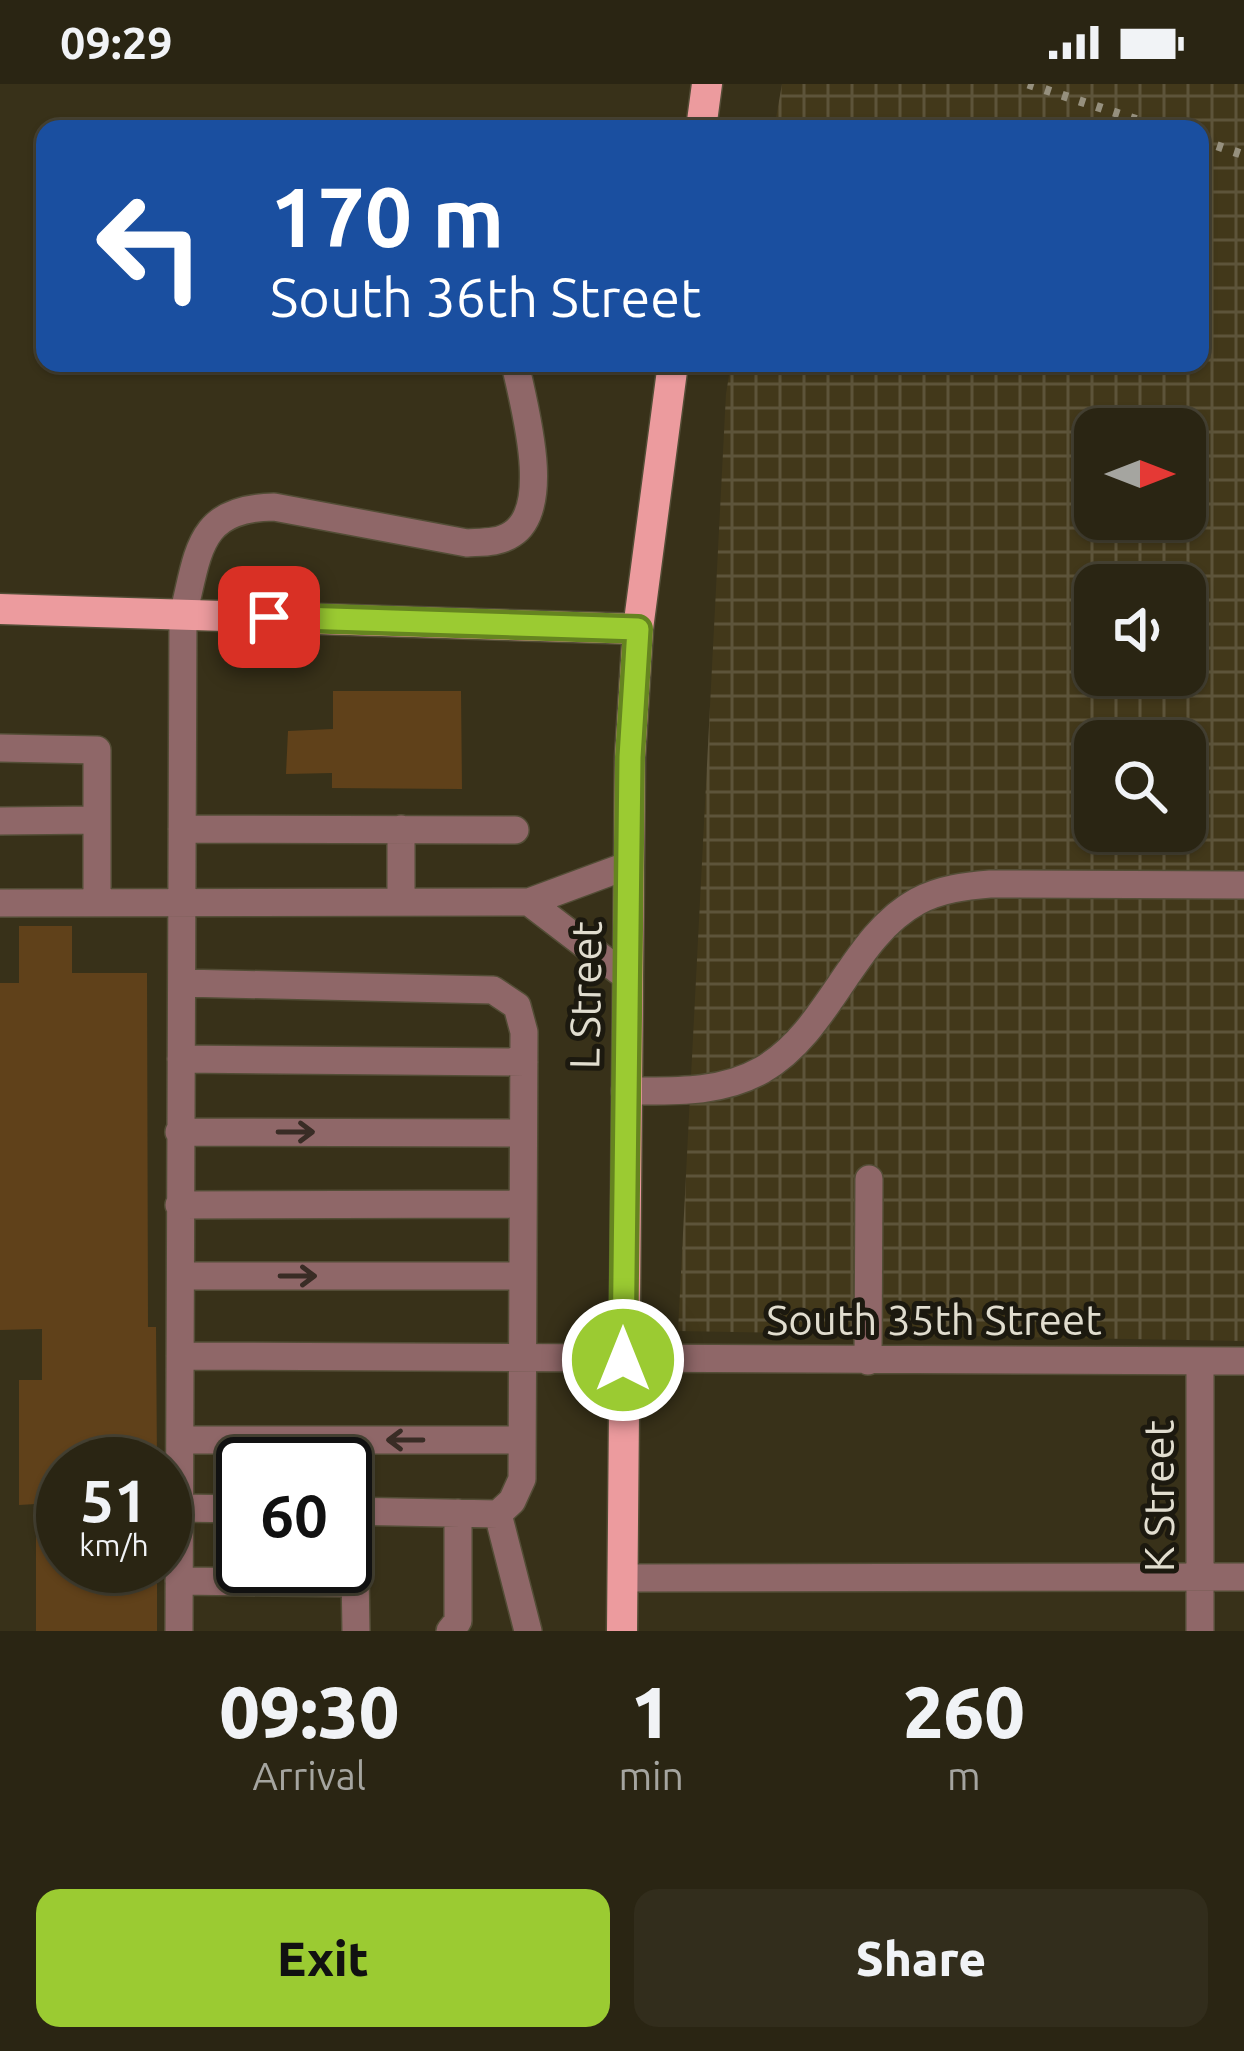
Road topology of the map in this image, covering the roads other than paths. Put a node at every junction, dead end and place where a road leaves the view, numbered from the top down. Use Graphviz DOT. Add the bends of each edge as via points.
graph roads {
  1 [pos="707,84"];
  2 [pos="702,120"];
  3 [pos="517,372"];
  4 [pos="672,372"];
  5 [pos="0,609"];
  6 [pos="183,615"];
  7 [pos="638,629"];
  8 [pos="0,748"];
  9 [pos="97,820"];
  10 [pos="0,821"];
  11 [pos="182,829"];
  12 [pos="401,829"];
  13 [pos="515,830"];
  14 [pos="629,865"];
  15 [pos="1244,885"];
  16 [pos="182,901"];
  17 [pos="97,902"];
  18 [pos="401,902"];
  19 [pos="529,902"];
  20 [pos="0,903"];
  21 [pos="627,976"];
  22 [pos="182,983"];
  23 [pos="181,1059"];
  24 [pos="524,1062"];
  25 [pos="625,1091"];
  26 [pos="178,1132"];
  27 [pos="524,1133"];
  28 [pos="869,1179"];
  29 [pos="523,1204"];
  30 [pos="179,1205"];
  31 [pos="181,1276"];
  32 [pos="523,1276"];
  33 [pos="180,1356"];
  34 [pos="522,1360"];
  35 [pos="623,1360"];
  36 [pos="868,1361"];
  37 [pos="1200,1361"];
  38 [pos="1244,1361"];
  39 [pos="180,1437"];
  40 [pos="192,1440"];
  41 [pos="523,1440"];
  42 [pos="372,1511"];
  43 [pos="458,1513"];
  44 [pos="498,1514"];
  45 [pos="1244,1577"];
  46 [pos="622,1578"];
  47 [pos="1200,1578"];
  48 [pos="179,1593"];
  49 [pos="356,1593"];
  50 [pos="523,1625"];
  51 [pos="179,1631"];
  52 [pos="356,1631"];
  53 [pos="450,1631"];
  54 [pos="622,1631"];
  55 [pos="1200,1631"];
  1 -- 2 [label="main road"];
  3 -- 6 [label="street" via="533,457 532,506 512,534 466,542 246,507 224,515 202,538"];
  4 -- 7 [label="main road, L Street"];
  5 -- 6 [label="main road"];
  6 -- 7 [label="main road"];
  6 -- 11 [label="street"];
  7 -- 14 [label="main road, L Street"];
  8 -- 9 [label="street" via="97,750"];
  9 -- 10 [label="street"];
  9 -- 17 [label="street"];
  11 -- 12 [label="street"];
  11 -- 16 [label="street"];
  12 -- 13 [label="street"];
  12 -- 18 [label="street"];
  14 -- 19 [label="street"];
  14 -- 21 [label="main road, L Street"];
  15 -- 25 [label="street" via="954,887 885,926 794,1048 759,1072 693,1090"];
  16 -- 17 [label="street"];
  16 -- 18 [label="street"];
  16 -- 22 [label="street"];
  17 -- 20 [label="street"];
  18 -- 19 [label="street"];
  19 -- 21 [label="street"];
  21 -- 25 [label="main road, L Street"];
  22 -- 23 [label="street"];
  22 -- 24 [label="street" via="493,990 517,1006"];
  23 -- 24 [label="street"];
  23 -- 26 [label="street"];
  24 -- 27 [label="street"];
  25 -- 35 [label="main road, L Street"];
  26 -- 27 [label="street, one-way"];
  26 -- 30 [label="street"];
  27 -- 29 [label="street"];
  28 -- 36 [label="street"];
  29 -- 30 [label="street"];
  29 -- 32 [label="street"];
  30 -- 31 [label="street"];
  31 -- 32 [label="street, one-way"];
  31 -- 33 [label="street"];
  32 -- 34 [label="street"];
  33 -- 34 [label="street, South 35th Street"];
  33 -- 39 [label="street"];
  34 -- 35 [label="street, South 35th Street"];
  34 -- 41 [label="street"];
  35 -- 36 [label="street, South 35th Street"];
  35 -- 46 [label="main road, L Street"];
  36 -- 37 [label="street, South 35th Street"];
  37 -- 38 [label="street, South 35th Street"];
  37 -- 47 [label="street, K Street"];
  41 -- 40 [label="street, one-way"];
  41 -- 44 [label="street" via="519,1490"];
  42 -- 43 [label="street"];
  43 -- 44 [label="street"];
  43 -- 53 [label="street" via="458,1621"];
  44 -- 50 [label="street"];
  45 -- 47 [label="street"];
  46 -- 47 [label="street"];
  46 -- 54 [label="main road, L Street"];
  47 -- 55 [label="street, K Street"];
  48 -- 51 [label="street"];
  49 -- 52 [label="street"];
}
